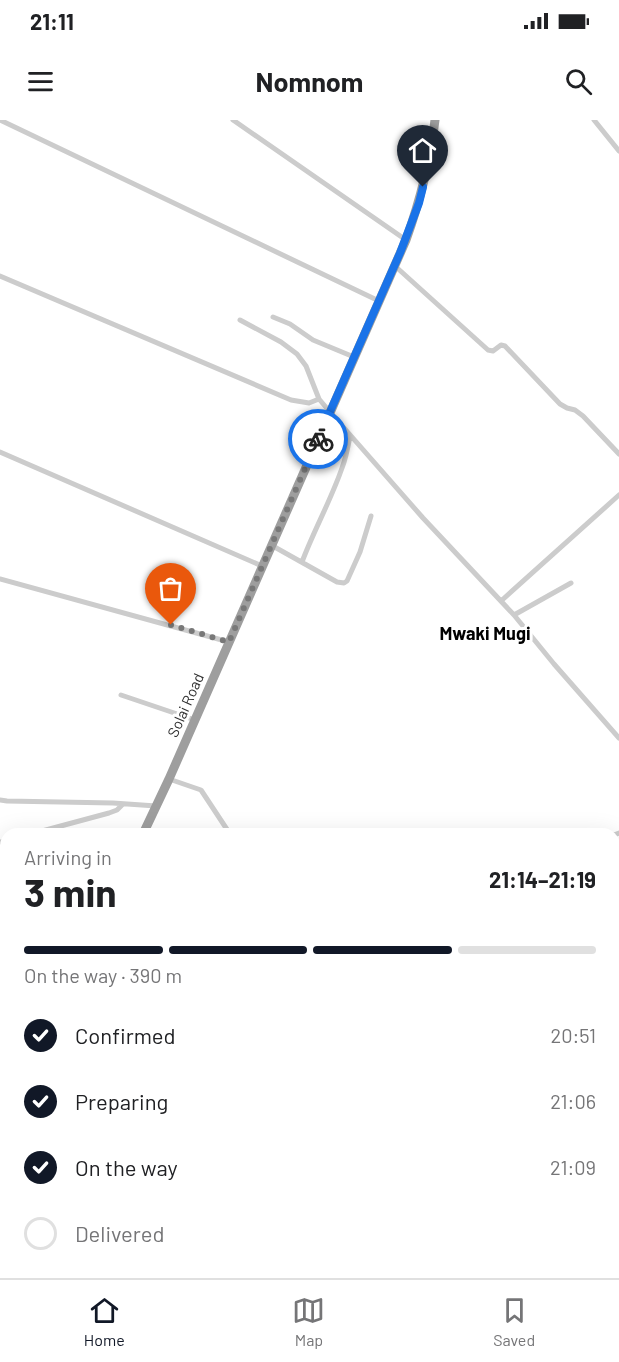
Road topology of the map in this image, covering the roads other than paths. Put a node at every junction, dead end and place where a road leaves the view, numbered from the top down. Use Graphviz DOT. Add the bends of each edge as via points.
graph roads {
  1 [pos="0,120"];
  2 [pos="233,120"];
  3 [pos="435,120"];
  4 [pos="594,120"];
  5 [pos="619,151"];
  6 [pos="406,240"];
  7 [pos="395,266"];
  8 [pos="0,276"];
  9 [pos="379,301"];
  10 [pos="273,317"];
  11 [pos="240,320"];
  12 [pos="354,357"];
  13 [pos="319,399"];
  14 [pos="330,412"];
  15 [pos="350,436"];
  16 [pos="0,452"];
  17 [pos="619,454"];
  18 [pos="619,495"];
  19 [pos="371,516"];
  20 [pos="271,545"];
  21 [pos="302,562"];
  22 [pos="262,566"];
  23 [pos="0,579"];
  24 [pos="571,583"];
  25 [pos="501,601"];
  26 [pos="514,615"];
  27 [pos="229,642"];
  28 [pos="121,695"];
  29 [pos="195,720"];
  30 [pos="619,738"];
  31 [pos="169,779"];
  32 [pos="0,800"];
  33 [pos="123,804"];
  34 [pos="156,806"];
  35 [pos="53,828"];
  36 [pos="146,828"];
  37 [pos="226,828"];
  1 -- 9 [label="street"];
  2 -- 6 [label="street"];
  3 -- 6 [label="highway, Solai Road" via="427,170"];
  4 -- 5 [label="street"];
  6 -- 7 [label="highway, Solai Road"];
  7 -- 9 [label="highway, Solai Road"];
  7 -- 17 [label="street" via="488,350 505,346 560,404 583,416"];
  8 -- 13 [label="street" via="291,400 309,403"];
  9 -- 12 [label="highway, Solai Road"];
  10 -- 12 [label="street"];
  11 -- 13 [label="street" via="297,354"];
  12 -- 14 [label="highway, Solai Road"];
  13 -- 14 [label="street"];
  14 -- 15 [label="street"];
  14 -- 20 [label="highway, Solai Road"];
  15 -- 21 [label="street" via="343,466"];
  15 -- 25 [label="street"];
  16 -- 22 [label="street"];
  18 -- 25 [label="street"];
  19 -- 21 [label="street" via="360,552 344,583"];
  20 -- 21 [label="street"];
  20 -- 22 [label="highway, Solai Road"];
  22 -- 27 [label="highway, Solai Road"];
  23 -- 27 [label="street"];
  24 -- 26 [label="street"];
  25 -- 26 [label="street"];
  26 -- 30 [label="street"];
  27 -- 29 [label="highway, Solai Road"];
  28 -- 29 [label="street"];
  29 -- 31 [label="highway, Solai Road"];
  31 -- 34 [label="highway, Solai Road"];
  31 -- 37 [label="street" via="201,790"];
  32 -- 33 [label="street"];
  33 -- 34 [label="street"];
  33 -- 35 [label="street" via="109,813"];
  34 -- 36 [label="highway, Solai Road"];
}
